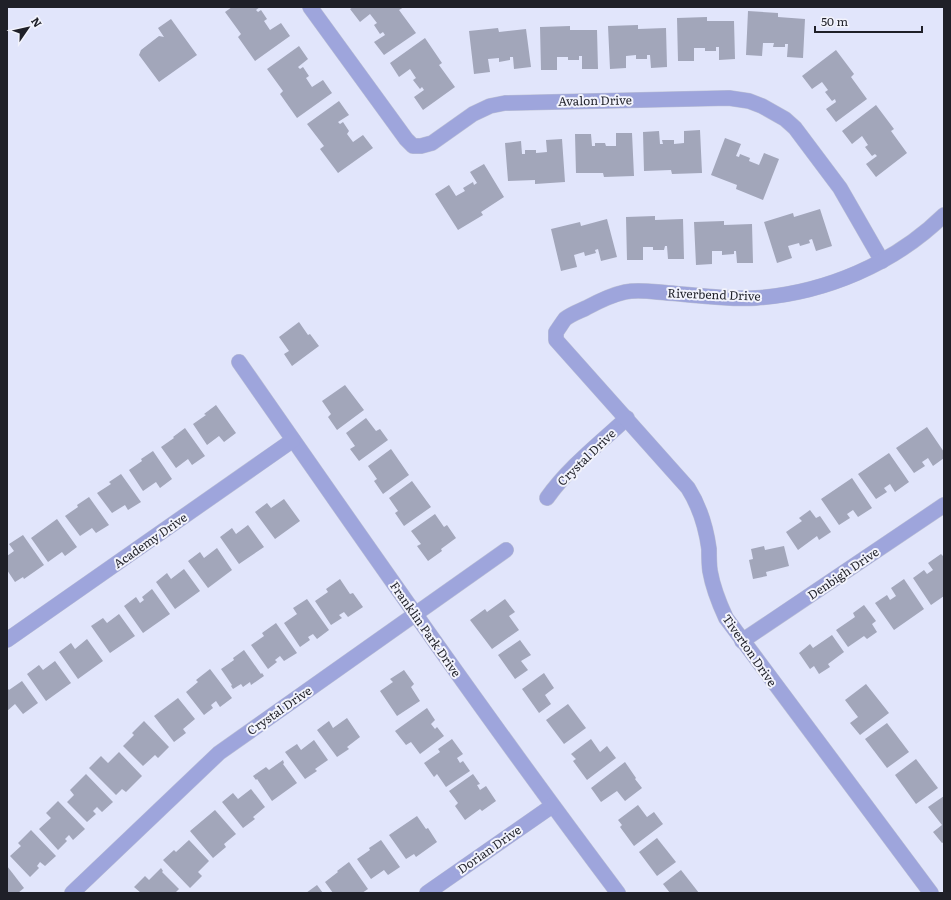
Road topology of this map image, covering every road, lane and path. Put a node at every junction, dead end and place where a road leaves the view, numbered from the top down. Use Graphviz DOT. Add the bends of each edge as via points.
graph roads {
  1 [pos="310,7"];
  2 [pos="944,215"];
  3 [pos="882,261"];
  4 [pos="556,340"];
  5 [pos="239,362"];
  6 [pos="627,418"];
  7 [pos="293,440"];
  8 [pos="547,498"];
  9 [pos="944,505"];
  10 [pos="506,550"];
  11 [pos="415,614"];
  12 [pos="7,640"];
  13 [pos="742,641"];
  14 [pos="552,806"];
  15 [pos="72,893"];
  16 [pos="427,893"];
  17 [pos="618,893"];
  18 [pos="931,893"];
  1 -- 3 [label="street, Avalon Drive" via="413,146 432,143 473,114 490,106 505,103 729,98 762,106 785,119 805,140 849,202"];
  2 -- 3 [label="street, Riverbend Drive" via="916,239"];
  3 -- 4 [label="street, Riverbend Drive" via="830,283 774,296 733,298 638,291 612,295 565,319 556,332"];
  4 -- 6 [label="street, Tiverton Drive"];
  5 -- 7 [label="street, Franklin Park Drive"];
  6 -- 8 [label="street, Crystal Drive" via="578,463"];
  6 -- 13 [label="street, Tiverton Drive" via="682,480 701,511 709,549 710,571 717,598 726,618"];
  7 -- 11 [label="street, Franklin Park Drive"];
  7 -- 12 [label="street, Academy Drive"];
  9 -- 13 [label="street, Denbigh Drive"];
  10 -- 11 [label="street, Crystal Drive"];
  11 -- 14 [label="street, Franklin Park Drive"];
  11 -- 15 [label="street, Crystal Drive" via="219,753"];
  13 -- 18 [label="street, Tiverton Drive"];
  14 -- 16 [label="street, Dorian Drive"];
  14 -- 17 [label="street, Franklin Park Drive"];
}
